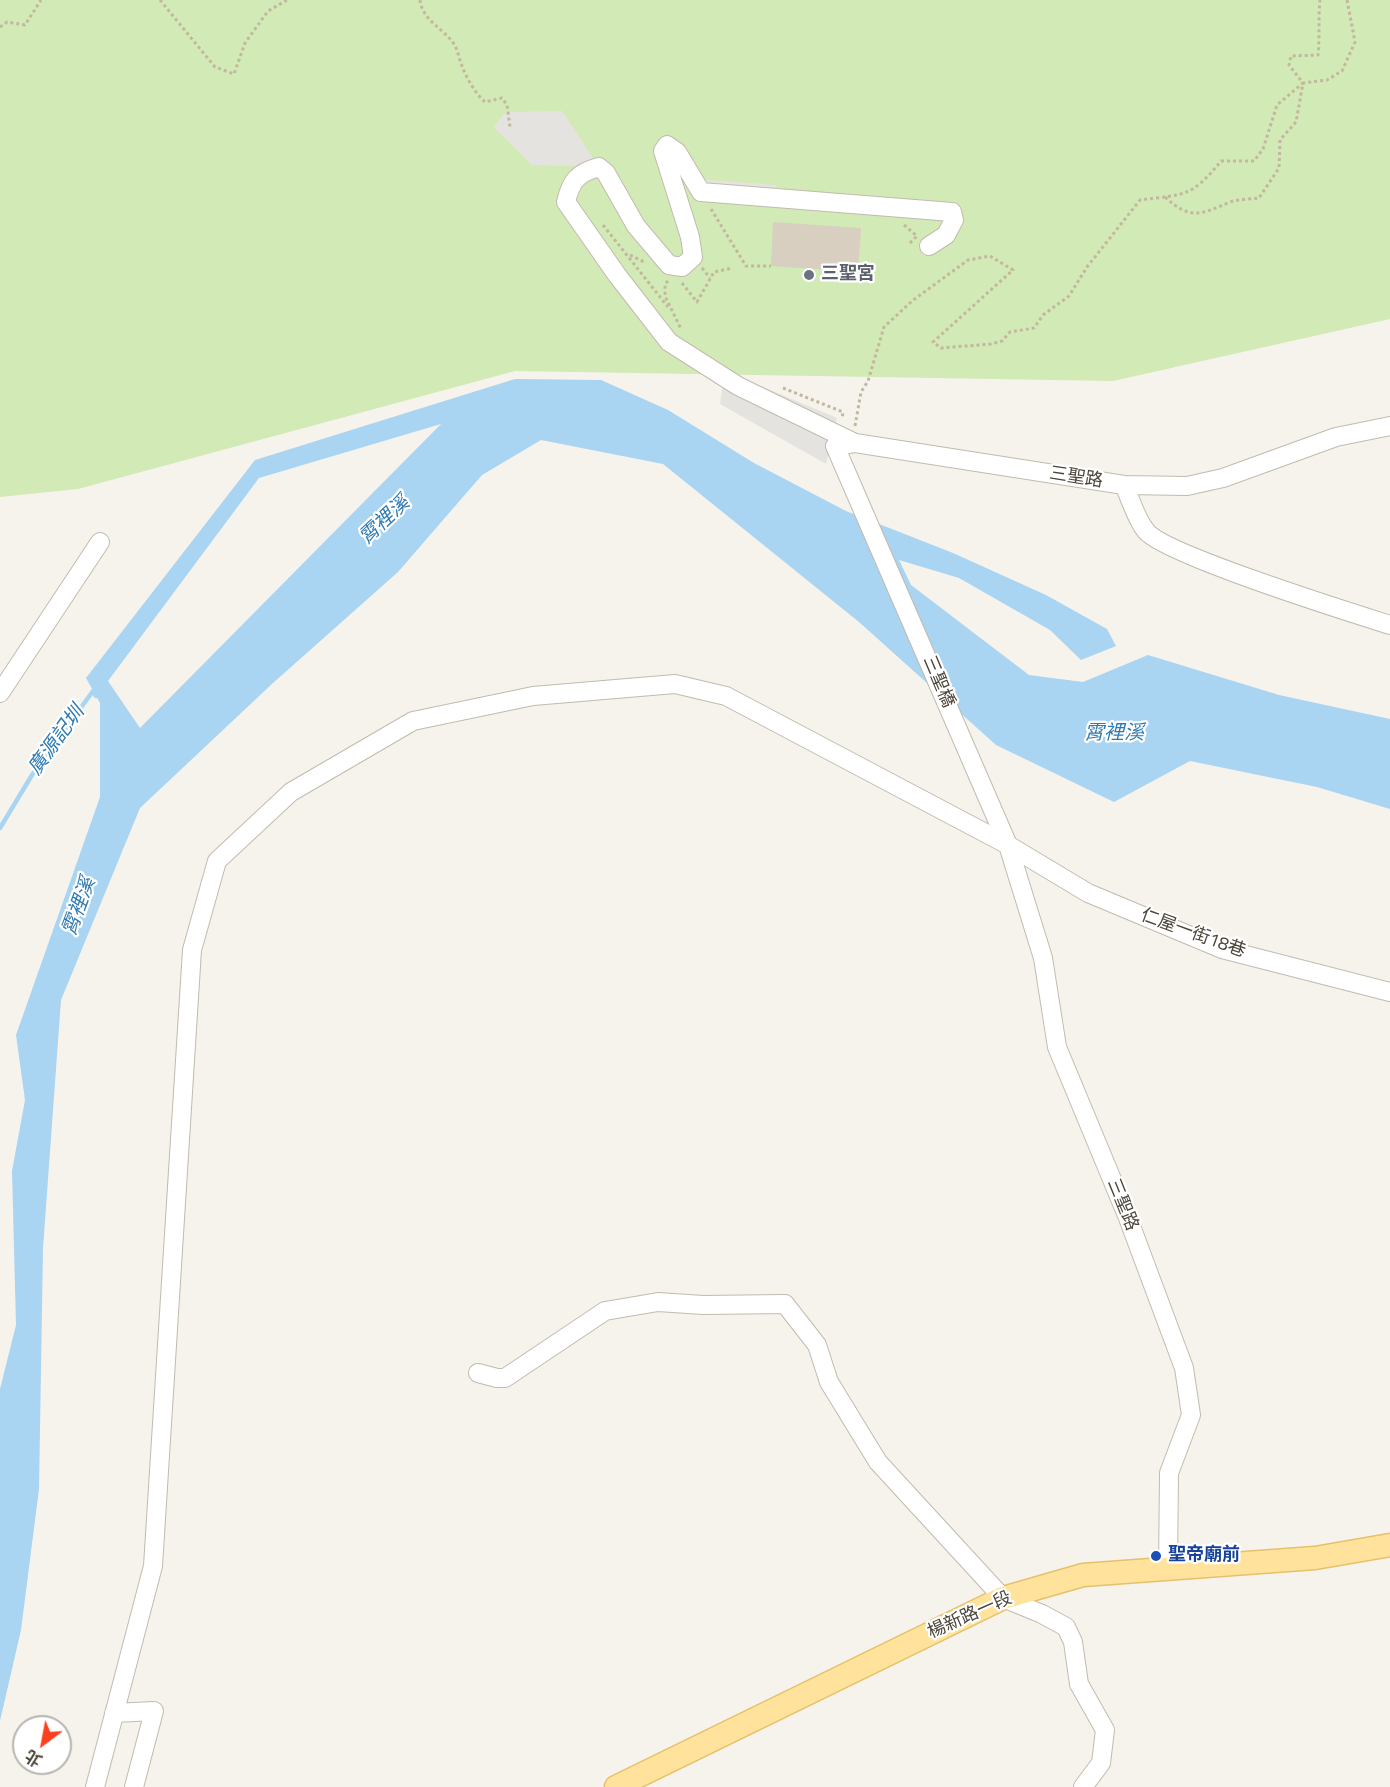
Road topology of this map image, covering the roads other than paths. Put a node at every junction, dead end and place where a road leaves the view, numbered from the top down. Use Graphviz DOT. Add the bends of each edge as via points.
graph roads {
  1 [pos="929,246"];
  2 [pos="1390,426"];
  3 [pos="844,437"];
  4 [pos="1124,485"];
  5 [pos="100,542"];
  6 [pos="1390,625"];
  7 [pos="0,693"];
  8 [pos="1008,845"];
  9 [pos="1390,992"];
  10 [pos="478,1373"];
  11 [pos="1390,1545"];
  12 [pos="1168,1569"];
  13 [pos="1003,1598"];
  14 [pos="114,1713"];
  15 [pos="95,1787"];
  16 [pos="134,1787"];
  17 [pos="616,1787"];
  18 [pos="1083,1787"];
  1 -- 3 [label="street, 三聖路" via="946,235 954,220 952,212 701,192 677,152 667,145 663,151 693,257 682,267 669,265 636,226 599,167 583,171 570,183 566,202 669,342 738,386"];
  2 -- 4 [label="street, 三聖路" via="1336,437 1223,478 1188,486"];
  3 -- 4 [label="street, 三聖路"];
  3 -- 8 [label="street, 三聖橋" via="835,446"];
  4 -- 6 [label="street" via="1146,532 1173,548"];
  5 -- 7 [label="street"];
  8 -- 9 [label="street, 仁屋一街18巷" via="1088,893 1222,949"];
  8 -- 12 [label="street, 三聖路" via="1043,958 1057,1047 1128,1218 1184,1368 1191,1415 1170,1473"];
  8 -- 14 [label="street, 仁屋一街18巷" via="726,696 675,684 533,696 412,721 291,792 217,861 192,950 153,1566"];
  10 -- 13 [label="street" via="505,1378 605,1311 657,1302 785,1304 817,1345 829,1382 878,1462"];
  11 -- 12 [label="main road, 楊新路一段" via="1316,1558"];
  12 -- 13 [label="main road, 楊新路一段" via="1083,1575"];
  13 -- 17 [label="main road, 楊新路一段"];
  13 -- 18 [label="street" via="1065,1627 1073,1642 1079,1684 1105,1730 1101,1763"];
  14 -- 15 [label="street, 仁屋一街18巷"];
  14 -- 16 [label="street" via="154,1711"];
}
